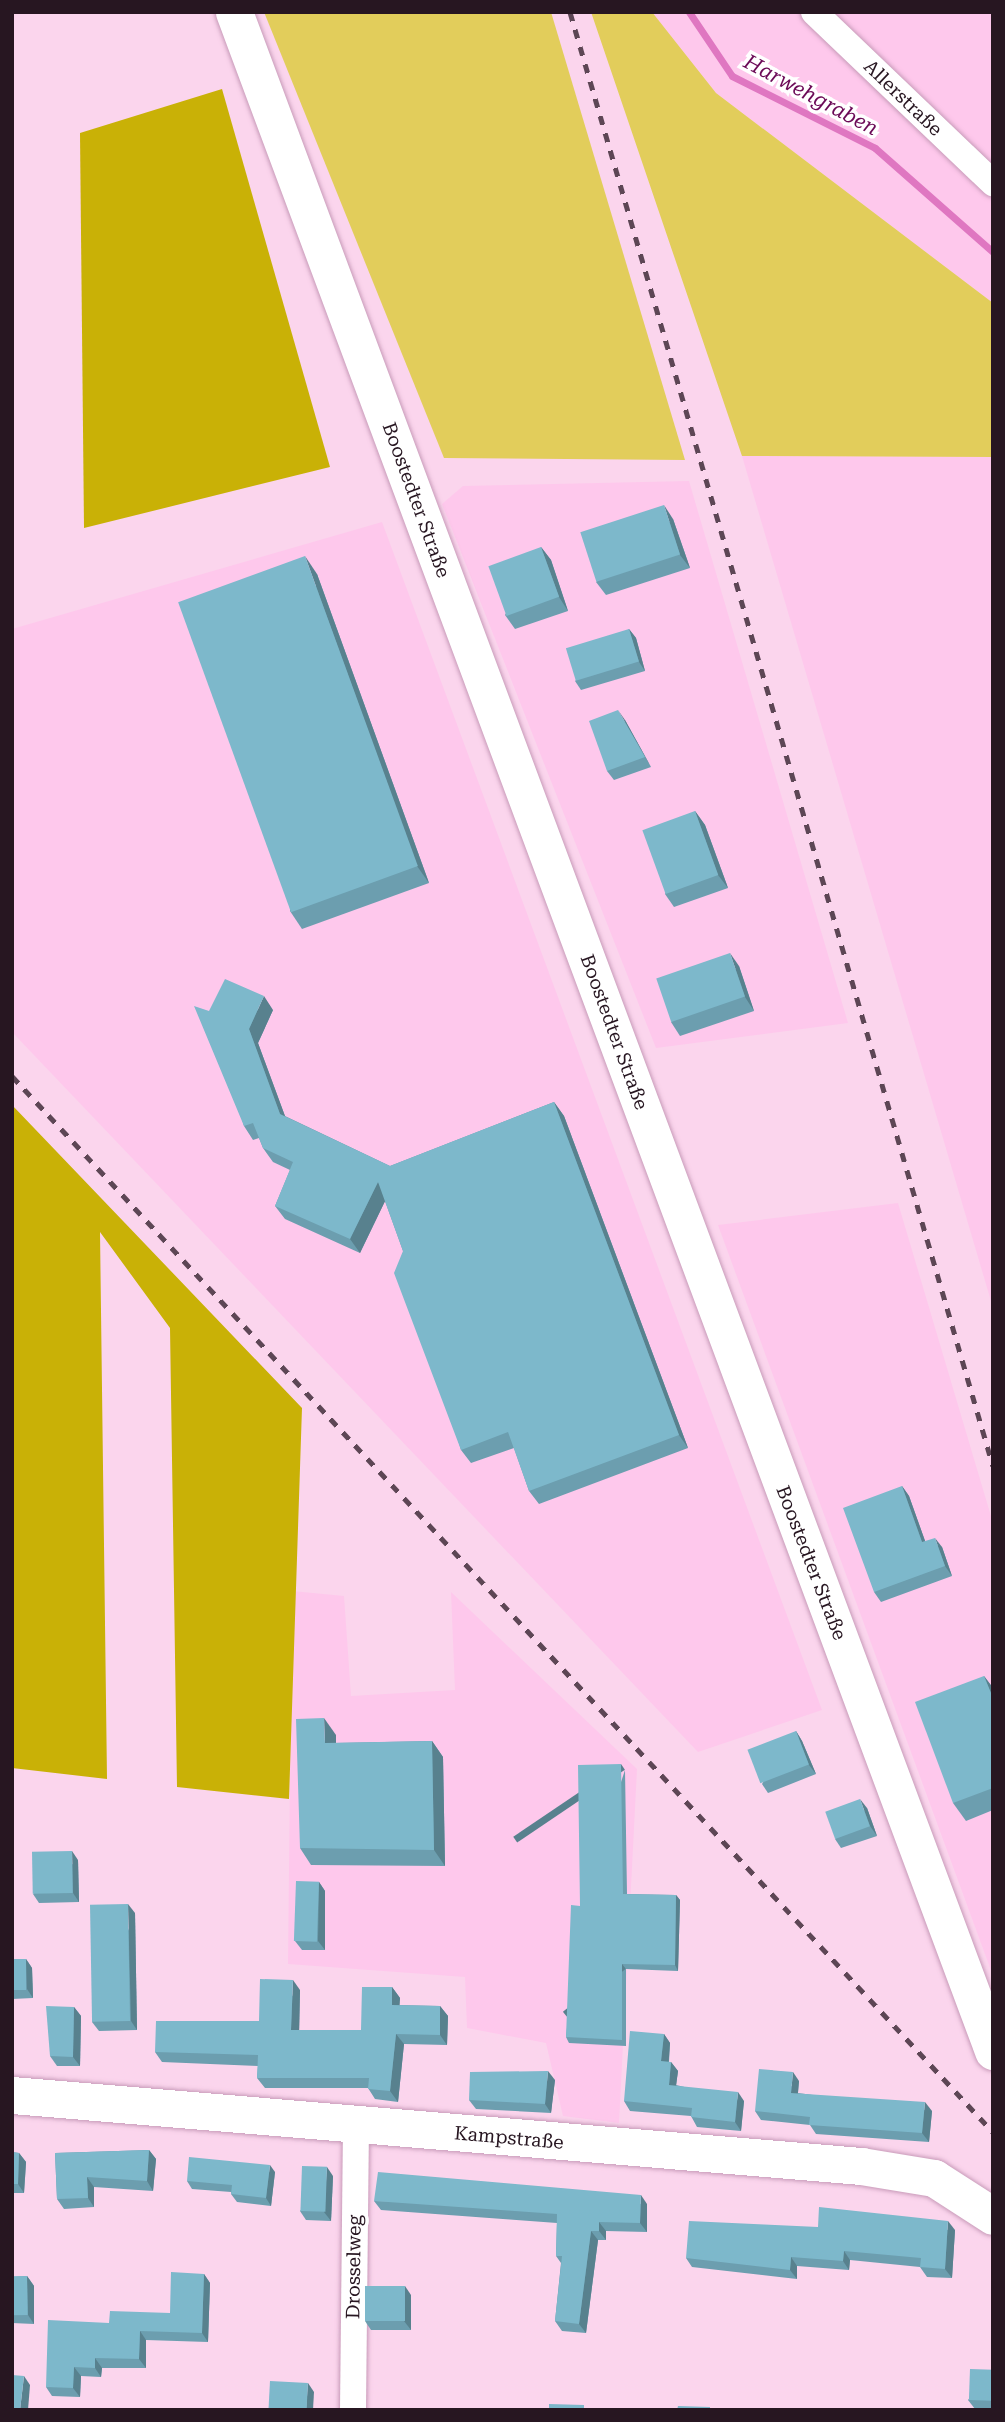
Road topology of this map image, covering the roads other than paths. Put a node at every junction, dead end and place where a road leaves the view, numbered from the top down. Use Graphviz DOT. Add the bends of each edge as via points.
graph roads {
  1 [pos="234,12"];
  2 [pos="814,12"];
  3 [pos="993,183"];
  4 [pos="993,2052"];
  5 [pos="12,2095"];
  6 [pos="356,2124"];
  7 [pos="993,2216"];
  8 [pos="353,2410"];
  1 -- 4 [label="street, Boostedter Straße"];
  2 -- 3 [label="street, Allerstraße"];
  5 -- 6 [label="street, Kampstraße"];
  6 -- 7 [label="street, Kampstraße" via="895,2171 953,2186"];
  6 -- 8 [label="street, Drosselweg"];
}
